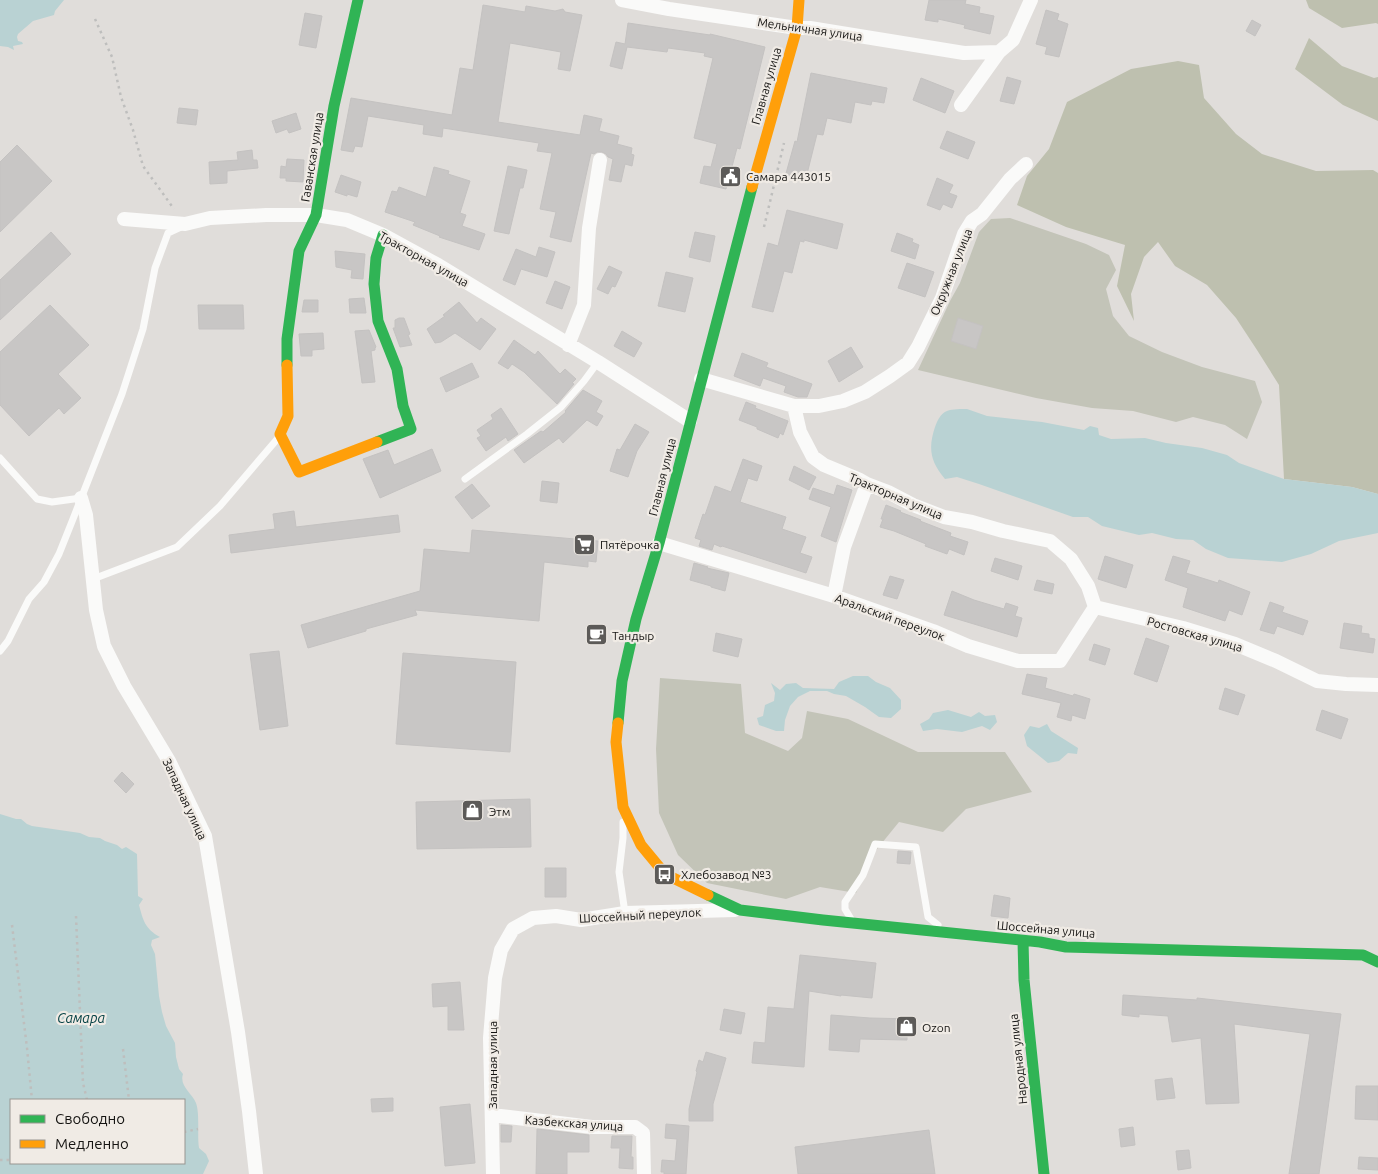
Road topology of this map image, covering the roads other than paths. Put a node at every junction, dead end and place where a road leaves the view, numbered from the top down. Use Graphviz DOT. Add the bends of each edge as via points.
graph roads {
  1 [pos="358,0"];
  2 [pos="622,0"];
  3 [pos="799,0"];
  4 [pos="1031,0"];
  5 [pos="797,28"];
  6 [pos="999,52"];
  7 [pos="961,106"];
  8 [pos="600,160"];
  9 [pos="1026,164"];
  10 [pos="316,215"];
  11 [pos="124,219"];
  12 [pos="185,224"];
  13 [pos="383,235"];
  14 [pos="568,345"];
  15 [pos="598,362"];
  16 [pos="701,379"];
  17 [pos="794,406"];
  18 [pos="690,421"];
  19 [pos="280,434"];
  20 [pos="0,458"];
  21 [pos="465,479"];
  22 [pos="867,484"];
  23 [pos="81,498"];
  24 [pos="659,543"];
  25 [pos="94,579"];
  26 [pos="834,596"];
  27 [pos="1095,607"];
  28 [pos="0,651"];
  29 [pos="1378,685"];
  30 [pos="623,807"];
  31 [pos="740,910"];
  32 [pos="625,913"];
  33 [pos="854,923"];
  34 [pos="513,929"];
  35 [pos="948,933"];
  36 [pos="1023,941"];
  37 [pos="1376,946"];
  38 [pos="1363,955"];
  39 [pos="1378,962"];
  40 [pos="492,1115"];
  41 [pos="256,1174"];
  42 [pos="493,1174"];
  43 [pos="644,1174"];
  44 [pos="1044,1174"];
  1 -- 10 [label="main road, Гаванская улица" via="334,106"];
  2 -- 5 [label="street, Мельничная улица"];
  3 -- 5 [label="main road, Главная улица"];
  4 -- 6 [label="street" via="1013,40"];
  5 -- 6 [label="street, Мельничная улица" via="964,53"];
  5 -- 16 [label="main road, Главная улица"];
  6 -- 7 [label="street"];
  8 -- 14 [label="street" via="589,228 584,305"];
  9 -- 17 [label="street, Окружная улица" via="982,214 972,220 942,298 908,363 865,392 843,401 819,406"];
  10 -- 12 [label="street, Тракторная улица" via="210,218"];
  10 -- 13 [label="street, Тракторная улица" via="347,220"];
  10 -- 19 [label="main road, Гаванская улица" via="299,252 288,339 288,416"];
  11 -- 12 [label="street, Тракторная улица"];
  12 -- 23 [label="lane" via="168,233 155,268 143,330 122,394"];
  13 -- 14 [label="street, Тракторная улица" via="438,264"];
  13 -- 19 [label="main road" via="376,258 374,284 378,321 397,369 403,406 411,429 300,472"];
  14 -- 15 [label="street, Тракторная улица"];
  15 -- 18 [label="street, Тракторная улица"];
  15 -- 21 [label="lane" via="561,407"];
  16 -- 17 [label="street"];
  16 -- 18 [label="main road, Главная улица"];
  17 -- 22 [label="street, Тракторная улица" via="800,432 813,456 824,465"];
  18 -- 24 [label="main road, Главная улица"];
  19 -- 25 [label="lane" via="220,506 177,547"];
  20 -- 23 [label="lane" via="38,499 52,502"];
  22 -- 26 [label="street" via="844,547"];
  22 -- 27 [label="street, Тракторная улица" via="944,517 1050,541 1071,559 1088,586"];
  23 -- 25 [label="street, Западная улица"];
  23 -- 28 [label="lane" via="59,554"];
  24 -- 26 [label="street, Аральский переулок"];
  24 -- 30 [label="main road, Главная улица" via="636,619 622,681 616,742"];
  25 -- 41 [label="street, Западная улица" via="96,610 104,646 168,761 205,836 238,1032"];
  26 -- 27 [label="street, Аральский переулок" via="968,646 1018,661 1060,661"];
  27 -- 29 [label="street, Ростовская улица" via="1235,644 1316,682"];
  30 -- 31 [label="main road, Главная улица" via="641,845 665,874"];
  30 -- 32 [label="lane" via="618,872"];
  31 -- 32 [label="street, Шоссейный переулок"];
  31 -- 33 [label="main road, Шоссейная улица"];
  32 -- 34 [label="street, Шоссейный переулок" via="581,920 556,916 533,918"];
  33 -- 35 [label="main road, Шоссейная улица"];
  33 -- 35 [label="lane" via="844,909 845,902 863,875 875,844 916,847 928,917"];
  34 -- 40 [label="street, Западная улица" via="501,950 495,978 490,1038"];
  35 -- 36 [label="main road, Шоссейная улица"];
  36 -- 38 [label="main road, Шоссейная улица" via="1066,947"];
  36 -- 44 [label="main road, Народная улица" via="1024,980"];
  37 -- 38 [label="main road"];
  38 -- 39 [label="main road, Шоссейная улица"];
  40 -- 42 [label="street, Западная улица"];
  40 -- 43 [label="street, Казбекская улица" via="592,1127 635,1127 644,1133"];
}
